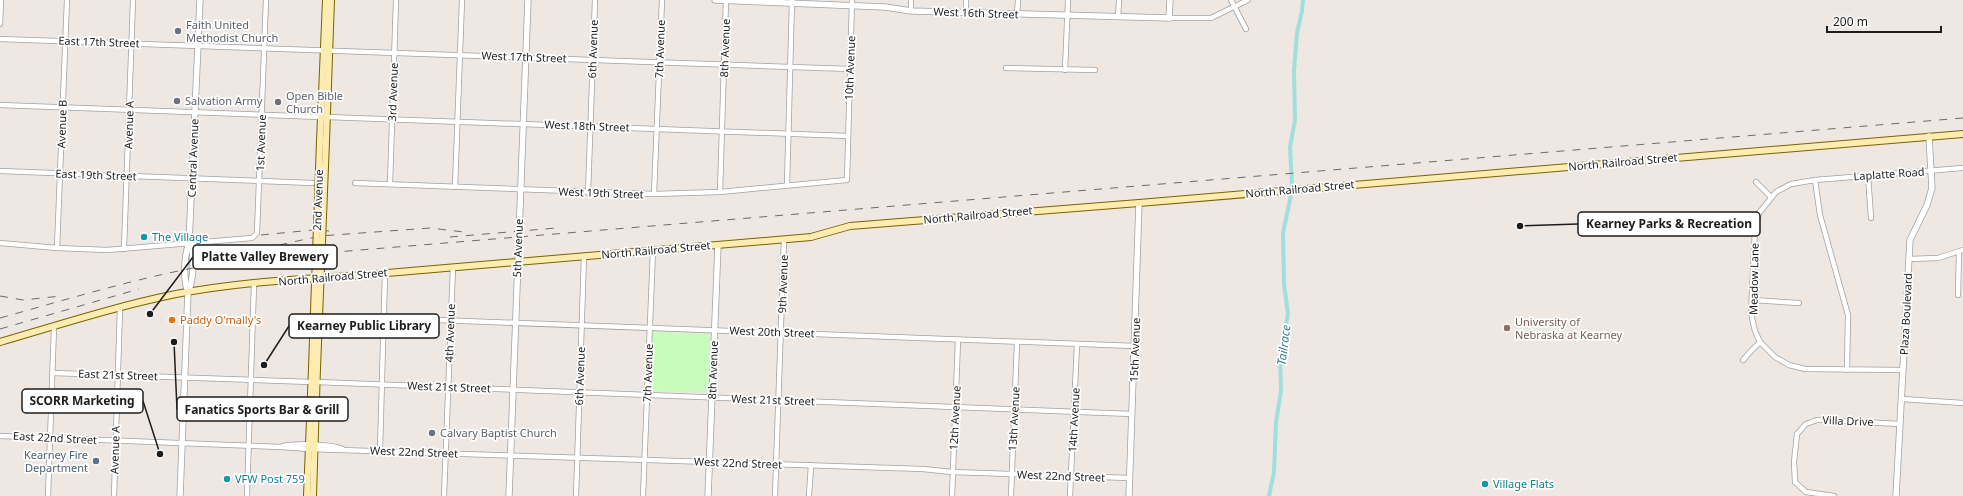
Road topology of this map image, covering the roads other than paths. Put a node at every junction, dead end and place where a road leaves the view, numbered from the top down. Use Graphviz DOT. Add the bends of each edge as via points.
graph roads {
  1 [pos="1,0"];
  2 [pos="67,0"];
  3 [pos="133,0"];
  4 [pos="200,0"];
  5 [pos="266,0"];
  6 [pos="326,0"];
  7 [pos="331,0"];
  8 [pos="396,0"];
  9 [pos="462,0"];
  10 [pos="528,0"];
  11 [pos="595,0"];
  12 [pos="662,0"];
  13 [pos="715,0"];
  14 [pos="726,0"];
  15 [pos="912,0"];
  16 [pos="966,0"];
  17 [pos="1018,0"];
  18 [pos="1068,0"];
  19 [pos="1119,0"];
  20 [pos="1170,0"];
  21 [pos="1231,0"];
  22 [pos="1248,0"];
  23 [pos="792,2"];
  24 [pos="852,3"];
  25 [pos="1235,7"];
  26 [pos="911,11"];
  27 [pos="966,12"];
  28 [pos="1017,14"];
  29 [pos="1067,15"];
  30 [pos="1118,17"];
  31 [pos="1169,18"];
  32 [pos="0,24"];
  33 [pos="1246,29"];
  34 [pos="0,39"];
  35 [pos="65,41"];
  36 [pos="132,43"];
  37 [pos="198,46"];
  38 [pos="264,48"];
  39 [pos="327,50"];
  40 [pos="394,53"];
  41 [pos="460,55"];
  42 [pos="526,58"];
  43 [pos="592,60"];
  44 [pos="660,62"];
  45 [pos="725,65"];
  46 [pos="790,67"];
  47 [pos="1006,68"];
  48 [pos="850,69"];
  49 [pos="1065,70"];
  50 [pos="1095,70"];
  51 [pos="0,106"];
  52 [pos="63,108"];
  53 [pos="129,110"];
  54 [pos="194,113"];
  55 [pos="262,115"];
  56 [pos="324,117"];
  57 [pos="392,120"];
  58 [pos="458,122"];
  59 [pos="523,124"];
  60 [pos="590,126"];
  61 [pos="657,129"];
  62 [pos="722,131"];
  63 [pos="788,134"];
  64 [pos="1963,134"];
  65 [pos="848,136"];
  66 [pos="1929,136"];
  67 [pos="1963,168"];
  68 [pos="1931,170"];
  69 [pos="0,171"];
  70 [pos="60,173"];
  71 [pos="1868,175"];
  72 [pos="127,176"];
  73 [pos="192,178"];
  74 [pos="848,180"];
  75 [pos="1815,180"];
  76 [pos="259,181"];
  77 [pos="1756,182"];
  78 [pos="313,183"];
  79 [pos="355,183"];
  80 [pos="390,184"];
  81 [pos="787,186"];
  82 [pos="455,187"];
  83 [pos="521,190"];
  84 [pos="720,192"];
  85 [pos="588,193"];
  86 [pos="654,194"];
  87 [pos="1771,197"];
  88 [pos="1139,203"];
  89 [pos="1871,218"];
  90 [pos="784,239"];
  91 [pos="0,243"];
  92 [pos="189,243"];
  93 [pos="718,245"];
  94 [pos="57,248"];
  95 [pos="124,249"];
  96 [pos="653,250"];
  97 [pos="1961,251"];
  98 [pos="584,256"];
  99 [pos="1909,259"];
  100 [pos="518,262"];
  101 [pos="453,267"];
  102 [pos="385,273"];
  103 [pos="254,284"];
  104 [pos="188,292"];
  105 [pos="1958,295"];
  106 [pos="1752,300"];
  107 [pos="1799,303"];
  108 [pos="120,308"];
  109 [pos="384,318"];
  110 [pos="451,320"];
  111 [pos="516,322"];
  112 [pos="582,325"];
  113 [pos="54,327"];
  114 [pos="650,327"];
  115 [pos="714,330"];
  116 [pos="781,333"];
  117 [pos="958,340"];
  118 [pos="0,342"];
  119 [pos="1017,342"];
  120 [pos="1760,342"];
  121 [pos="1077,344"];
  122 [pos="1135,346"];
  123 [pos="1743,360"];
  124 [pos="1847,370"];
  125 [pos="1903,370"];
  126 [pos="52,373"];
  127 [pos="118,375"];
  128 [pos="184,376"];
  129 [pos="251,379"];
  130 [pos="314,382"];
  131 [pos="382,384"];
  132 [pos="448,387"];
  133 [pos="513,389"];
  134 [pos="579,392"];
  135 [pos="647,395"];
  136 [pos="712,397"];
  137 [pos="1902,399"];
  138 [pos="779,400"];
  139 [pos="1963,403"];
  140 [pos="956,407"];
  141 [pos="1015,409"];
  142 [pos="1075,412"];
  143 [pos="1132,414"];
  144 [pos="1900,424"];
  145 [pos="0,436"];
  146 [pos="50,439"];
  147 [pos="116,441"];
  148 [pos="182,444"];
  149 [pos="249,445"];
  150 [pos="312,448"];
  151 [pos="380,450"];
  152 [pos="446,453"];
  153 [pos="510,455"];
  154 [pos="577,457"];
  155 [pos="645,460"];
  156 [pos="709,462"];
  157 [pos="777,464"];
  158 [pos="810,465"];
  159 [pos="952,472"];
  160 [pos="1011,474"];
  161 [pos="1071,476"];
  162 [pos="1130,478"];
  163 [pos="48,496"];
  164 [pos="114,496"];
  165 [pos="180,496"];
  166 [pos="247,496"];
  167 [pos="307,496"];
  168 [pos="313,496"];
  169 [pos="444,496"];
  170 [pos="509,496"];
  171 [pos="576,496"];
  172 [pos="643,496"];
  173 [pos="708,496"];
  174 [pos="775,496"];
  175 [pos="809,496"];
  176 [pos="952,496"];
  177 [pos="1011,496"];
  178 [pos="1070,496"];
  179 [pos="1129,496"];
  180 [pos="1834,496"];
  181 [pos="1896,496"];
  1 -- 32 [label="street"];
  2 -- 35 [label="street, Avenue B"];
  3 -- 36 [label="street, Avenue A"];
  4 -- 37 [label="street, Central Avenue"];
  5 -- 38 [label="street, 1st Avenue"];
  6 -- 39 [label="main road, 2nd Avenue"];
  7 -- 39 [label="main road, 2nd Avenue"];
  8 -- 40 [label="street, 3rd Avenue"];
  9 -- 41 [label="street"];
  10 -- 42 [label="street, 5th Avenue"];
  11 -- 43 [label="street, 6th Avenue"];
  12 -- 44 [label="street, 7th Avenue"];
  13 -- 14 [label="street, West 16th Street"];
  14 -- 23 [label="street, West 16th Street"];
  14 -- 45 [label="street, 8th Avenue"];
  15 -- 26 [label="street"];
  16 -- 27 [label="street"];
  17 -- 28 [label="street"];
  18 -- 29 [label="street"];
  19 -- 30 [label="street"];
  20 -- 31 [label="street"];
  21 -- 25 [label="street"];
  22 -- 25 [label="street, West 16th Street"];
  23 -- 24 [label="street, West 16th Street"];
  23 -- 46 [label="street"];
  24 -- 26 [label="street, West 16th Street"];
  24 -- 48 [label="street, 10th Avenue"];
  25 -- 31 [label="street, West 16th Street" via="1211,18"];
  25 -- 33 [label="street"];
  26 -- 27 [label="street, West 16th Street"];
  27 -- 28 [label="street, West 16th Street"];
  28 -- 29 [label="street, West 16th Street"];
  29 -- 30 [label="street, West 16th Street"];
  29 -- 49 [label="street"];
  30 -- 31 [label="street, West 16th Street"];
  34 -- 35 [label="street, East 17th Street"];
  35 -- 36 [label="street, East 17th Street"];
  35 -- 52 [label="street, Avenue B"];
  36 -- 37 [label="street, East 17th Street"];
  36 -- 53 [label="street, Avenue A"];
  37 -- 38 [label="street, West 17th Street"];
  37 -- 54 [label="street, Central Avenue"];
  38 -- 39 [label="street, West 17th Street"];
  38 -- 55 [label="street, 1st Avenue"];
  39 -- 40 [label="street, West 17th Street"];
  39 -- 56 [label="main road, 2nd Avenue"];
  40 -- 41 [label="street, West 17th Street"];
  40 -- 57 [label="street, 3rd Avenue"];
  41 -- 42 [label="street, West 17th Street"];
  41 -- 58 [label="street"];
  42 -- 43 [label="street, West 17th Street"];
  42 -- 59 [label="street, 5th Avenue"];
  43 -- 44 [label="street, West 17th Street"];
  43 -- 60 [label="street, 6th Avenue"];
  44 -- 45 [label="street, West 17th Street"];
  44 -- 61 [label="street, 7th Avenue"];
  45 -- 46 [label="street, West 17th Street"];
  45 -- 62 [label="street, 8th Avenue"];
  46 -- 48 [label="street, West 17th Street"];
  46 -- 63 [label="street"];
  47 -- 49 [label="street"];
  48 -- 65 [label="street, 10th Avenue"];
  49 -- 50 [label="street"];
  51 -- 52 [label="street, West 18th Street"];
  52 -- 53 [label="street, West 18th Street"];
  52 -- 70 [label="street, Avenue B"];
  53 -- 54 [label="street, West 18th Street"];
  53 -- 72 [label="street, Avenue A"];
  54 -- 55 [label="street, West 18th Street"];
  54 -- 73 [label="street, Central Avenue"];
  55 -- 56 [label="street, West 18th Street"];
  55 -- 76 [label="street, 1st Avenue"];
  56 -- 57 [label="street, West 18th Street"];
  56 -- 130 [label="main road, 2nd Avenue, bridge"];
  57 -- 58 [label="street, West 18th Street"];
  57 -- 80 [label="street, 3rd Avenue"];
  58 -- 59 [label="street, West 18th Street"];
  58 -- 82 [label="street"];
  59 -- 60 [label="street, West 18th Street"];
  59 -- 83 [label="street, 5th Avenue"];
  60 -- 61 [label="street, West 18th Street"];
  60 -- 85 [label="street, 6th Avenue"];
  61 -- 62 [label="street, West 18th Street"];
  61 -- 86 [label="street, 7th Avenue"];
  62 -- 63 [label="street, West 18th Street"];
  62 -- 84 [label="street, 8th Avenue"];
  63 -- 65 [label="street, West 18th Street"];
  63 -- 81 [label="street"];
  64 -- 66 [label="main road, North Railroad Street"];
  65 -- 74 [label="street, 10th Avenue"];
  66 -- 68 [label="street, Plaza Boulevard"];
  66 -- 88 [label="main road, North Railroad Street"];
  67 -- 68 [label="street, Laplatte Road"];
  68 -- 71 [label="street, Laplatte Road"];
  68 -- 99 [label="street, Plaza Boulevard" via="1932,188 1927,205 1910,240"];
  69 -- 70 [label="street, East 19th Street"];
  70 -- 72 [label="street, East 19th Street"];
  70 -- 94 [label="street, Avenue B"];
  71 -- 75 [label="street, Laplatte Road"];
  71 -- 89 [label="street"];
  72 -- 73 [label="street, East 19th Street"];
  72 -- 95 [label="street, Avenue A"];
  73 -- 76 [label="street"];
  73 -- 92 [label="street, Central Avenue"];
  74 -- 81 [label="street, West 19th Street"];
  75 -- 87 [label="street, Meadow Lane" via="1791,184"];
  75 -- 124 [label="street" via="1820,215 1848,315"];
  76 -- 78 [label="street"];
  76 -- 92 [label="street, 1st Avenue" via="258,233 255,236"];
  77 -- 87 [label="street"];
  79 -- 80 [label="street, West 19th Street"];
  80 -- 82 [label="street, West 19th Street"];
  81 -- 84 [label="street, West 19th Street"];
  82 -- 83 [label="street, West 19th Street"];
  83 -- 85 [label="street, West 19th Street"];
  83 -- 100 [label="street, 5th Avenue"];
  84 -- 86 [label="street, West 19th Street"];
  85 -- 86 [label="street, West 19th Street"];
  87 -- 106 [label="street, Meadow Lane" via="1759,213 1755,229"];
  88 -- 90 [label="main road, North Railroad Street" via="850,226 816,236"];
  88 -- 122 [label="street, 15th Avenue"];
  90 -- 93 [label="main road, North Railroad Street"];
  90 -- 116 [label="street, 9th Avenue"];
  91 -- 94 [label="street"];
  92 -- 95 [label="street"];
  92 -- 104 [label="street, Central Avenue" via="193,251 192,283"];
  93 -- 96 [label="main road, North Railroad Street"];
  93 -- 115 [label="street, 8th Avenue"];
  94 -- 95 [label="street"];
  96 -- 98 [label="main road, North Railroad Street"];
  96 -- 114 [label="street, 7th Avenue"];
  97 -- 99 [label="street" via="1938,258"];
  97 -- 105 [label="street"];
  98 -- 100 [label="main road, North Railroad Street"];
  98 -- 112 [label="street, 6th Avenue"];
  99 -- 125 [label="street, Plaza Boulevard"];
  100 -- 101 [label="main road, North Railroad Street"];
  100 -- 111 [label="street, 5th Avenue"];
  101 -- 102 [label="main road, North Railroad Street"];
  101 -- 110 [label="street, 4th Avenue"];
  102 -- 103 [label="main road, North Railroad Street"];
  102 -- 109 [label="street"];
  103 -- 104 [label="main road, North Railroad Street"];
  103 -- 129 [label="street"];
  104 -- 108 [label="main road, North Railroad Street"];
  104 -- 128 [label="street, Central Avenue"];
  106 -- 107 [label="street"];
  106 -- 120 [label="street, Meadow Lane" via="1751,313"];
  108 -- 113 [label="main road, North Railroad Street"];
  108 -- 127 [label="street, Avenue A"];
  109 -- 110 [label="street, West 20th Street"];
  109 -- 131 [label="street"];
  110 -- 111 [label="street, West 20th Street"];
  110 -- 132 [label="street, 4th Avenue"];
  111 -- 112 [label="street, West 20th Street"];
  111 -- 133 [label="street, 5th Avenue"];
  112 -- 114 [label="street, West 20th Street"];
  112 -- 134 [label="street, 6th Avenue"];
  113 -- 118 [label="main road, North Railroad Street"];
  113 -- 126 [label="street"];
  114 -- 115 [label="street, West 20th Street"];
  114 -- 135 [label="street, 7th Avenue"];
  115 -- 116 [label="street, West 20th Street"];
  115 -- 136 [label="street, 8th Avenue"];
  116 -- 117 [label="street, West 20th Street"];
  116 -- 138 [label="street, 9th Avenue"];
  117 -- 119 [label="street, West 20th Street"];
  117 -- 140 [label="street, 12th Avenue"];
  119 -- 121 [label="street, West 20th Street"];
  119 -- 141 [label="street, 13th Avenue"];
  120 -- 123 [label="street"];
  120 -- 124 [label="street, Meadow Lane" via="1775,357 1789,365 1806,369"];
  121 -- 122 [label="street, West 20th Street"];
  121 -- 142 [label="street, 14th Avenue"];
  122 -- 143 [label="street, 15th Avenue"];
  124 -- 125 [label="street, Meadow Lane"];
  125 -- 137 [label="street, Plaza Boulevard"];
  126 -- 127 [label="street, East 21st Street"];
  126 -- 146 [label="street"];
  127 -- 128 [label="street, East 21st Street"];
  127 -- 147 [label="street, Avenue A"];
  128 -- 129 [label="street, West 21st Street"];
  128 -- 148 [label="street, Central Avenue"];
  129 -- 130 [label="street, West 21st Street"];
  129 -- 149 [label="street"];
  130 -- 131 [label="street, West 21st Street"];
  130 -- 150 [label="main road, 2nd Avenue"];
  131 -- 132 [label="street, West 21st Street"];
  131 -- 151 [label="street"];
  132 -- 133 [label="street, West 21st Street"];
  132 -- 152 [label="street, 4th Avenue"];
  133 -- 134 [label="street, West 21st Street"];
  133 -- 153 [label="street, 5th Avenue"];
  134 -- 135 [label="street, West 21st Street"];
  134 -- 154 [label="street, 6th Avenue"];
  135 -- 136 [label="street, West 21st Street"];
  135 -- 155 [label="street, 7th Avenue"];
  136 -- 138 [label="street, West 21st Street"];
  136 -- 156 [label="street, 8th Avenue"];
  137 -- 139 [label="street"];
  137 -- 144 [label="street, Plaza Boulevard"];
  138 -- 140 [label="street, West 21st Street"];
  138 -- 157 [label="street, 9th Avenue"];
  140 -- 141 [label="street, West 21st Street"];
  140 -- 159 [label="street, 12th Avenue"];
  141 -- 142 [label="street, West 21st Street"];
  141 -- 160 [label="street, 13th Avenue"];
  142 -- 143 [label="street, West 21st Street"];
  142 -- 161 [label="street, 14th Avenue"];
  143 -- 162 [label="street, 15th Avenue"];
  144 -- 180 [label="street, Villa Drive" via="1817,420 1801,428 1797,434 1795,482 1806,492"];
  144 -- 181 [label="street, Plaza Boulevard"];
  145 -- 146 [label="street, East 22nd Street"];
  146 -- 147 [label="street, East 22nd Street"];
  146 -- 163 [label="street"];
  147 -- 148 [label="street, East 22nd Street"];
  147 -- 164 [label="street, Avenue A"];
  148 -- 149 [label="street, West 22nd Street"];
  148 -- 165 [label="street, Central Avenue"];
  149 -- 150 [label="street, West 22nd Street"];
  149 -- 166 [label="street"];
  150 -- 151 [label="street, West 22nd Street"];
  150 -- 167 [label="main road, 2nd Avenue"];
  150 -- 168 [label="main road, 2nd Avenue"];
  151 -- 152 [label="street, West 22nd Street"];
  152 -- 153 [label="street, West 22nd Street"];
  152 -- 169 [label="street, 4th Avenue"];
  153 -- 154 [label="street, West 22nd Street"];
  153 -- 170 [label="street, 5th Avenue"];
  154 -- 155 [label="street, West 22nd Street"];
  154 -- 171 [label="street, 6th Avenue"];
  155 -- 156 [label="street, West 22nd Street"];
  155 -- 172 [label="street, 7th Avenue"];
  156 -- 157 [label="street, West 22nd Street"];
  156 -- 173 [label="street, 8th Avenue"];
  157 -- 158 [label="street, West 22nd Street"];
  157 -- 174 [label="street, 9th Avenue"];
  158 -- 159 [label="street, West 22nd Street"];
  158 -- 175 [label="street"];
  159 -- 160 [label="street, West 22nd Street"];
  159 -- 176 [label="street, 12th Avenue"];
  160 -- 161 [label="street, West 22nd Street"];
  160 -- 177 [label="street, 13th Avenue"];
  161 -- 162 [label="street, West 22nd Street"];
  161 -- 178 [label="street, 14th Avenue"];
  162 -- 179 [label="street, 15th Avenue"];
}
